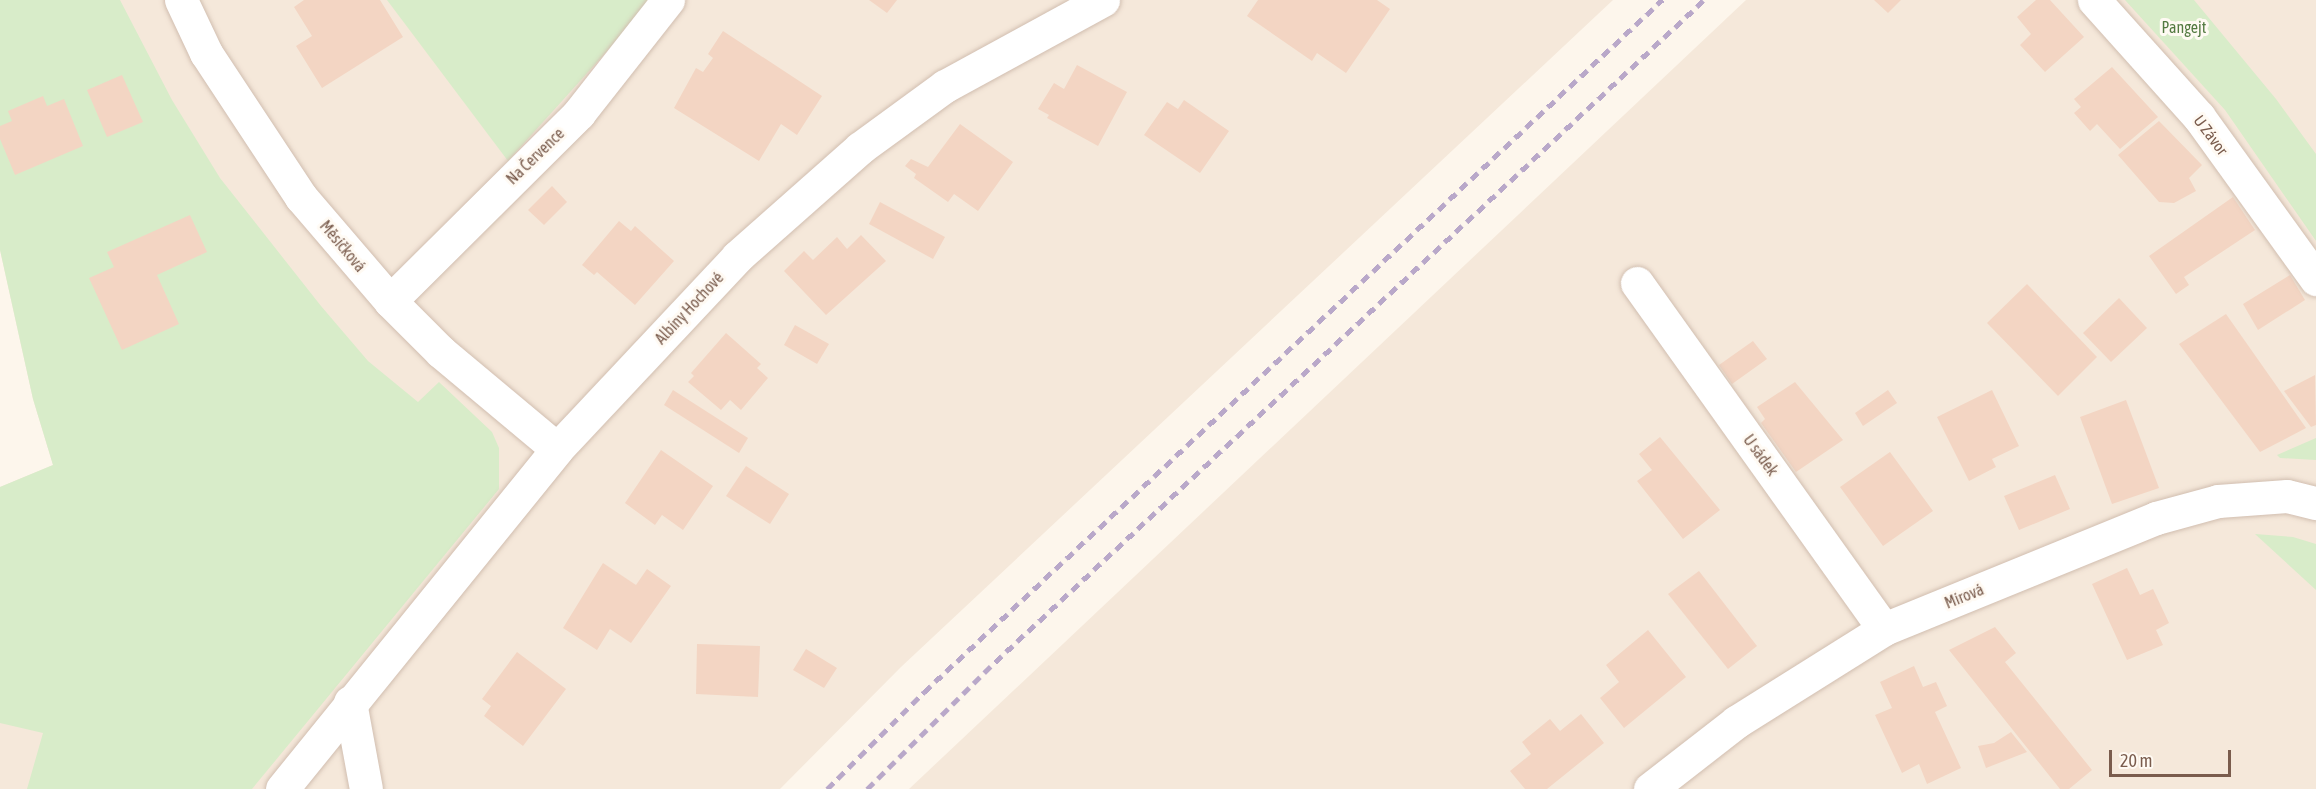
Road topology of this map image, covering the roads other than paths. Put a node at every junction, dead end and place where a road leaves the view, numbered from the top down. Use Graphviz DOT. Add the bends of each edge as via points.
graph roads {
  1 [pos="181,0"];
  2 [pos="668,0"];
  3 [pos="1103,0"];
  4 [pos="2094,0"];
  5 [pos="2316,279"];
  6 [pos="1637,283"];
  7 [pos="390,301"];
  8 [pos="557,449"];
  9 [pos="2316,503"];
  10 [pos="1884,628"];
  11 [pos="350,702"];
  12 [pos="282,789"];
  13 [pos="366,789"];
  14 [pos="1650,789"];
  1 -- 7 [label="street, Měsíčková" via="206,53 302,197"];
  2 -- 7 [label="street, Na Července" via="579,113"];
  3 -- 8 [label="street, Albíny Hochové" via="945,86 860,148 737,256"];
  4 -- 5 [label="street, U Závor" via="2199,117"];
  6 -- 10 [label="street, U sádek"];
  7 -- 8 [label="street, Měsíčková" via="441,352"];
  8 -- 11 [label="street, Albíny Hochové"];
  9 -- 10 [label="street, Mírová" via="2287,496 2218,501 2156,519"];
  10 -- 14 [label="street, Mírová" via="1736,722"];
  11 -- 12 [label="street, Albíny Hochové"];
  11 -- 13 [label="street"];
}
